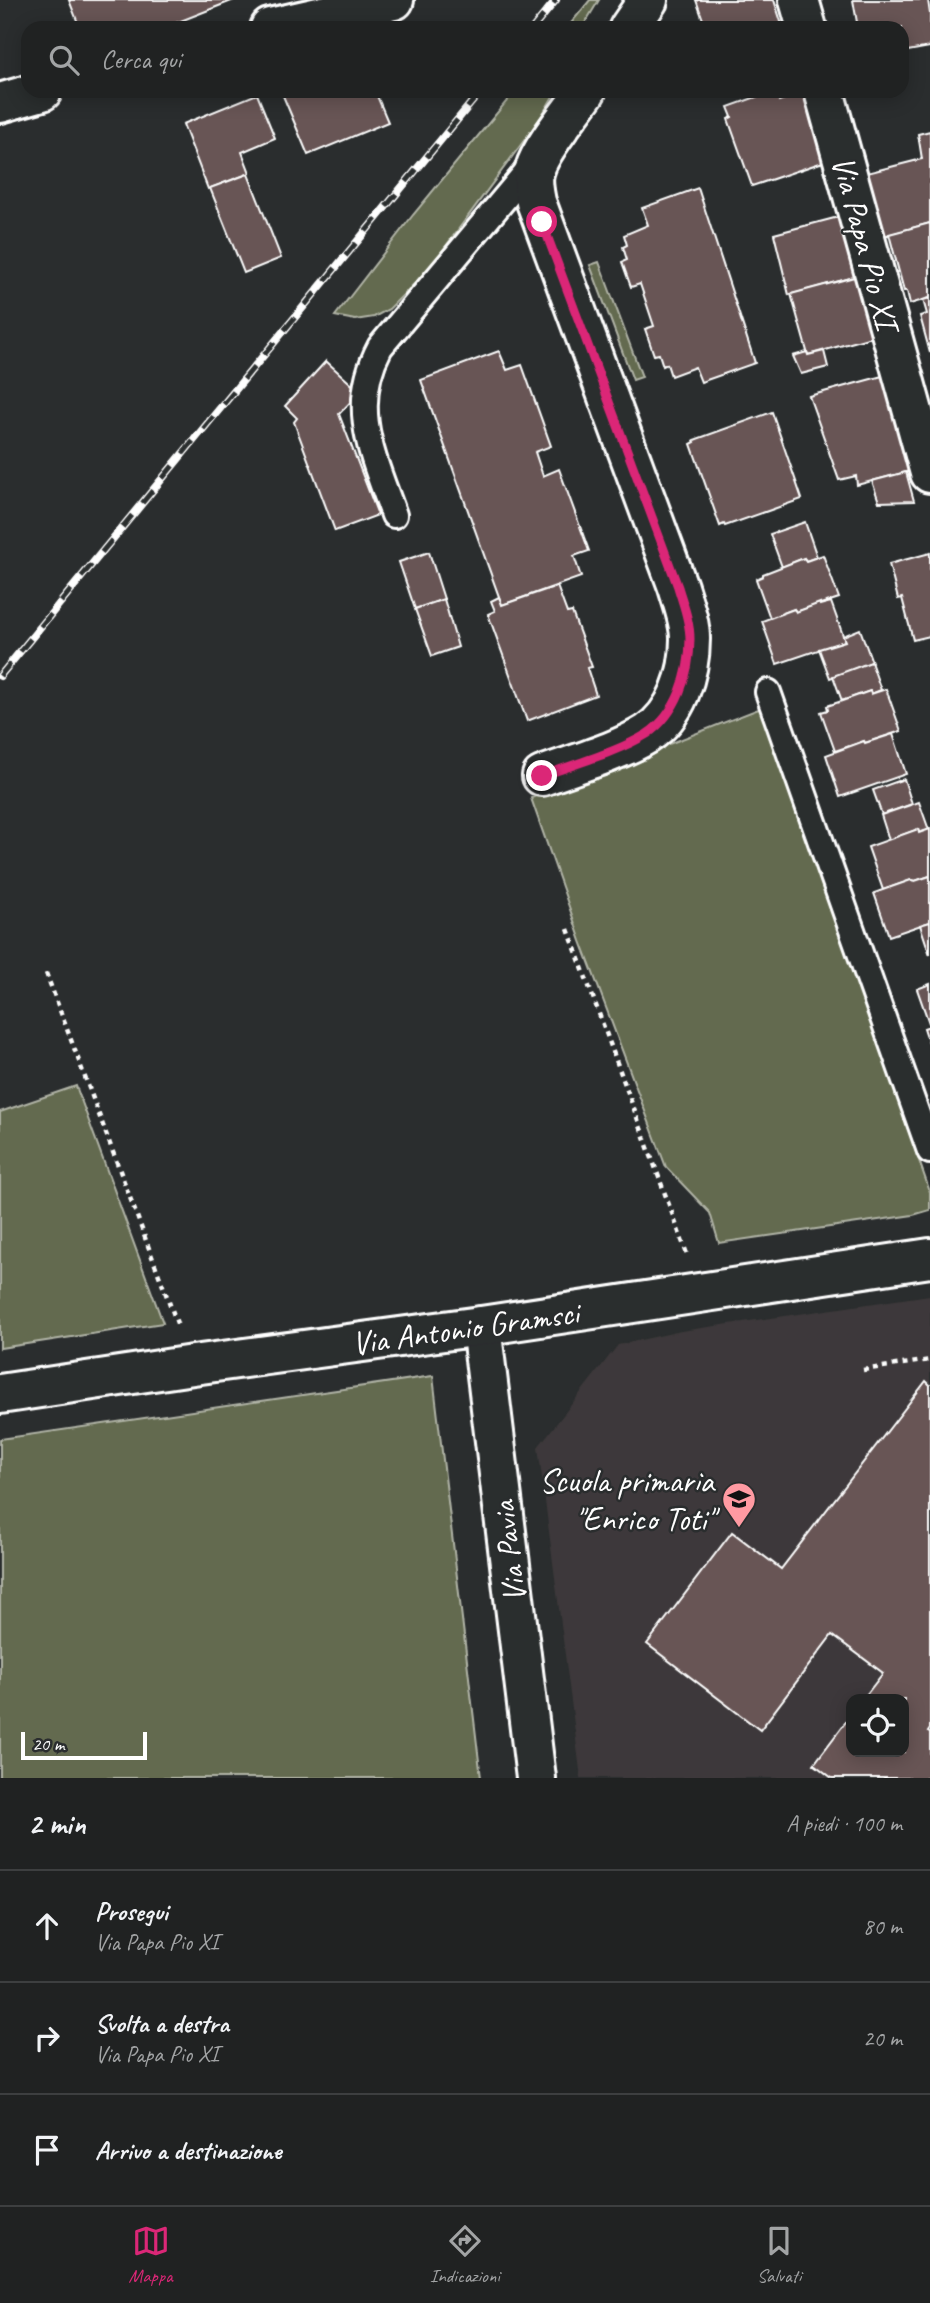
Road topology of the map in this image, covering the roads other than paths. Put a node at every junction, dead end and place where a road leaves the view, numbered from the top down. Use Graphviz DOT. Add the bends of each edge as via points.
graph roads {
  1 [pos="394,0"];
  2 [pos="648,0"];
  3 [pos="799,0"];
  4 [pos="301,21"];
  5 [pos="634,21"];
  6 [pos="805,21"];
  7 [pos="21,97"];
  8 [pos="581,98"];
  9 [pos="826,98"];
  10 [pos="0,103"];
  11 [pos="544,152"];
  12 [pos="930,473"];
  13 [pos="394,515"];
  14 [pos="768,692"];
  15 [pos="542,776"];
  16 [pos="930,1151"];
  17 [pos="930,1258"];
  18 [pos="481,1326"];
  19 [pos="0,1394"];
  20 [pos="536,1778"];
  1 -- 4 [label="street"];
  2 -- 5 [label="street"];
  3 -- 6 [label="street"];
  7 -- 10 [label="street"];
  8 -- 11 [label="street"];
  9 -- 12 [label="street, Via Papa Pio XI"];
  11 -- 13 [label="lane" via="380,347 371,365 363,405"];
  11 -- 15 [label="street" via="535,169 536,202 678,587 690,639 676,702 662,722 628,743"];
  14 -- 16 [label="lane"];
  17 -- 18 [label="street, Via Antonio Gramsci"];
  18 -- 19 [label="street, Via Antonio Gramsci"];
  18 -- 20 [label="street, Via Pavia"];
}
